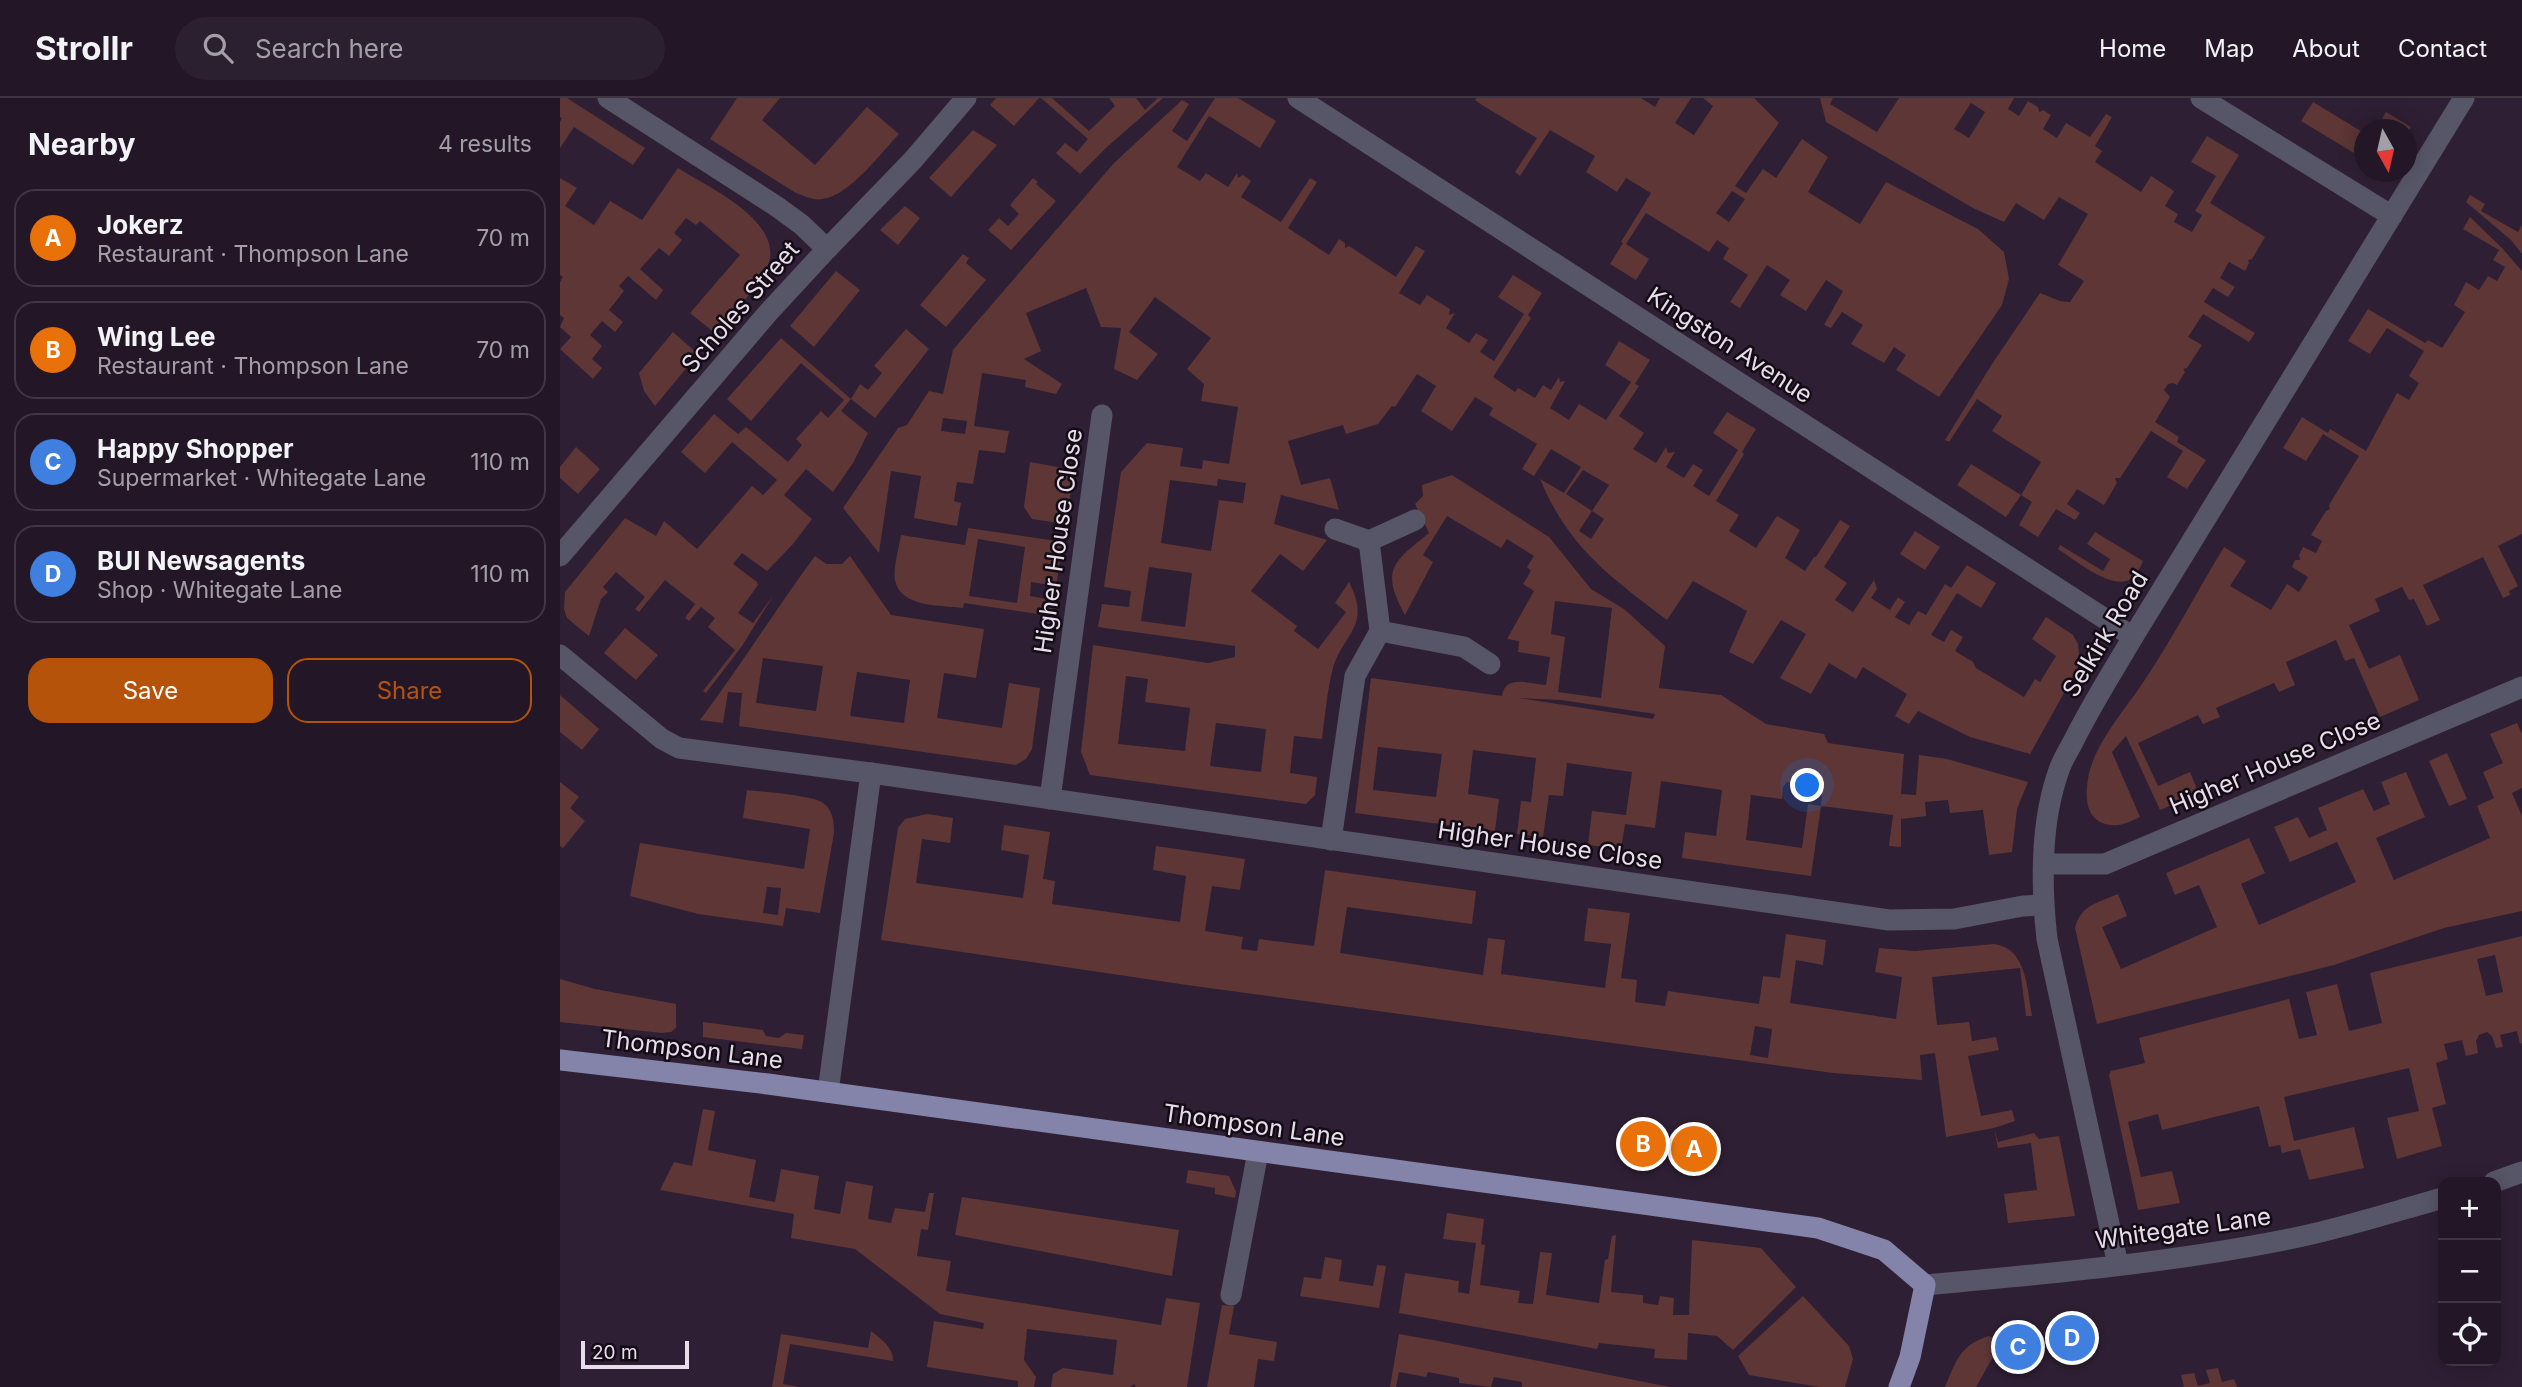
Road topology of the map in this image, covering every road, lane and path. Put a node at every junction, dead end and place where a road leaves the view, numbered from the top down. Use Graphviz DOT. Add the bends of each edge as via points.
graph roads {
  1 [pos="608,98"];
  2 [pos="966,98"];
  3 [pos="1298,98"];
  4 [pos="2201,98"];
  5 [pos="2464,98"];
  6 [pos="2392,216"];
  7 [pos="827,249"];
  8 [pos="1102,415"];
  9 [pos="1415,520"];
  10 [pos="1335,529"];
  11 [pos="1369,541"];
  12 [pos="560,556"];
  13 [pos="1380,631"];
  14 [pos="2133,637"];
  15 [pos="560,655"];
  16 [pos="1490,664"];
  17 [pos="2522,687"];
  18 [pos="871,773"];
  19 [pos="1050,799"];
  20 [pos="1331,840"];
  21 [pos="2044,864"];
  22 [pos="2043,905"];
  23 [pos="560,1060"];
  24 [pos="828,1092"];
  25 [pos="1258,1152"];
  26 [pos="2522,1172"];
  27 [pos="2501,1180"];
  28 [pos="2438,1199"];
  29 [pos="2118,1265"];
  30 [pos="1925,1284"];
  31 [pos="1231,1295"];
  32 [pos="1899,1387"];
  1 -- 7 [label="street" via="776,206"];
  2 -- 7 [label="street, Scholes Street" via="914,160"];
  3 -- 14 [label="street, Kingston Avenue"];
  4 -- 6 [label="street"];
  5 -- 6 [label="street, Selkirk Road"];
  6 -- 14 [label="street, Selkirk Road"];
  7 -- 12 [label="street, Scholes Street"];
  8 -- 19 [label="street, Higher House Close"];
  9 -- 11 [label="street"];
  10 -- 11 [label="street"];
  11 -- 13 [label="street"];
  13 -- 16 [label="street" via="1464,647"];
  13 -- 20 [label="street" via="1355,676"];
  14 -- 21 [label="street, Selkirk Road" via="2058,772 2048,813"];
  15 -- 18 [label="street, Higher House Close" via="679,748"];
  17 -- 21 [label="street, Higher House Close" via="2105,864"];
  18 -- 19 [label="street, Higher House Close"];
  18 -- 24 [label="street"];
  19 -- 20 [label="street, Higher House Close"];
  20 -- 22 [label="street, Higher House Close" via="1889,920 1954,919"];
  21 -- 22 [label="street, Selkirk Road"];
  22 -- 29 [label="street, Selkirk Road" via="2053,972"];
  23 -- 24 [label="main road, Thompson Lane"];
  24 -- 25 [label="main road, Thompson Lane"];
  25 -- 30 [label="main road, Thompson Lane" via="1818,1228 1884,1250"];
  25 -- 31 [label="street"];
  26 -- 27 [label="street"];
  28 -- 29 [label="street, Whitegate Lane" via="2289,1239"];
  29 -- 30 [label="street, Whitegate Lane"];
  30 -- 32 [label="main road"];
}
